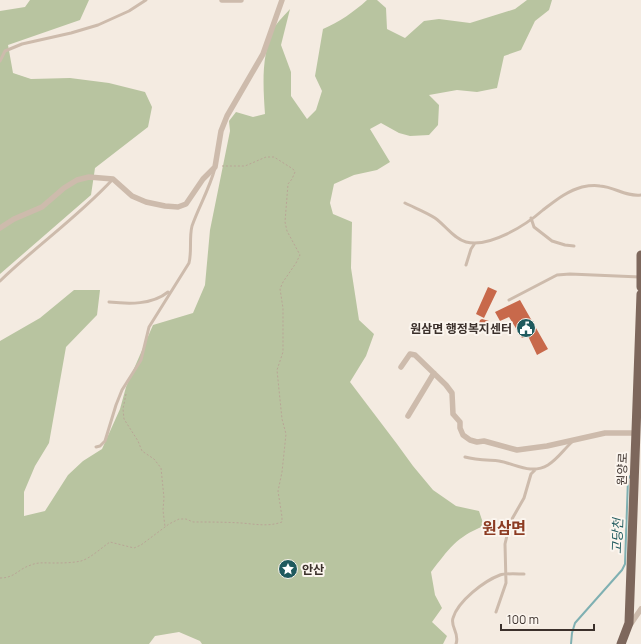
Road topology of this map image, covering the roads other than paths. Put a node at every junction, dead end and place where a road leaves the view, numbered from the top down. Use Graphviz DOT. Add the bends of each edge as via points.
graph roads {
  1 [pos="146,0"];
  2 [pos="222,0"];
  3 [pos="241,0"];
  4 [pos="282,0"];
  5 [pos="0,61"];
  6 [pos="215,166"];
  7 [pos="112,179"];
  8 [pos="641,196"];
  9 [pos="405,203"];
  10 [pos="531,218"];
  11 [pos="0,228"];
  12 [pos="475,243"];
  13 [pos="574,246"];
  14 [pos="641,255"];
  15 [pos="466,265"];
  16 [pos="640,277"];
  17 [pos="0,282"];
  18 [pos="641,287"];
  19 [pos="171,290"];
  20 [pos="641,294"];
  21 [pos="509,300"];
  22 [pos="109,302"];
  23 [pos="401,367"];
  24 [pos="434,373"];
  25 [pos="639,400"];
  26 [pos="408,416"];
  27 [pos="636,432"];
  28 [pos="576,439"];
  29 [pos="96,447"];
  30 [pos="465,457"];
  31 [pos="536,469"];
  32 [pos="505,574"];
  33 [pos="524,574"];
  34 [pos="641,610"];
  35 [pos="496,612"];
  36 [pos="626,630"];
  37 [pos="456,644"];
  38 [pos="621,644"];
  1 -- 5 [label="lane" via="129,11 98,24 5,51"];
  2 -- 3 [label="street"];
  4 -- 6 [label="street" via="263,54 227,116 221,131"];
  6 -- 7 [label="street" via="186,204 178,207 146,202 132,196"];
  6 -- 19 [label="lane" via="192,228 189,263"];
  7 -- 11 [label="street" via="89,177 77,180 42,207"];
  7 -- 17 [label="lane" via="95,199 40,244"];
  8 -- 10 [label="lane" via="627,195 601,186 581,187 553,201"];
  9 -- 12 [label="lane" via="434,218 465,242"];
  10 -- 12 [label="lane" via="509,233 490,241"];
  10 -- 13 [label="lane" via="534,227 552,240"];
  12 -- 15 [label="lane"];
  14 -- 16 [label="main road"];
  16 -- 18 [label="main road"];
  16 -- 21 [label="lane" via="557,275"];
  19 -- 22 [label="lane" via="149,302"];
  19 -- 29 [label="lane" via="149,327 141,360 116,404 105,441"];
  20 -- 25 [label="main road, 원양로"];
  23 -- 24 [label="street" via="410,354 415,355"];
  24 -- 26 [label="street"];
  24 -- 28 [label="street" via="452,393 453,414 460,422 463,435 470,440 484,440 517,450"];
  25 -- 27 [label="main road, 원양로"];
  27 -- 28 [label="street" via="605,433"];
  27 -- 36 [label="main road, 원양로" via="629,623"];
  28 -- 31 [label="lane" via="547,466"];
  30 -- 31 [label="lane"];
  31 -- 32 [label="lane" via="531,474 524,498 509,527 504,544"];
  32 -- 33 [label="lane"];
  32 -- 35 [label="lane" via="506,583"];
  32 -- 37 [label="lane" via="499,575 474,591 457,609 452,623 457,635"];
  34 -- 36 [label="street"];
  36 -- 38 [label="main road, 원양로"];
}
